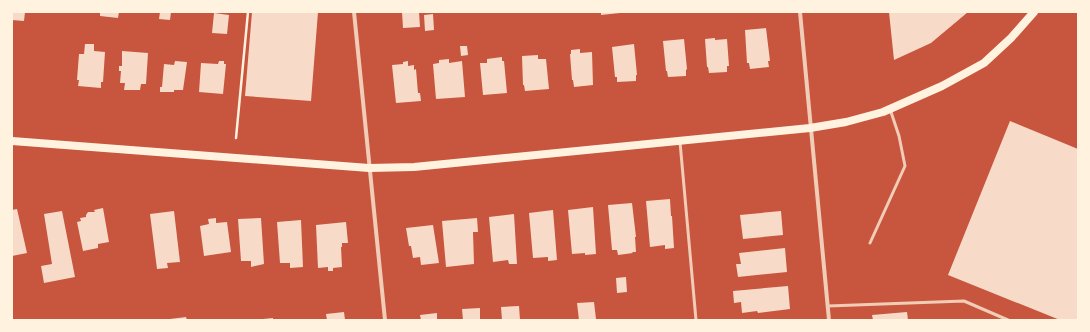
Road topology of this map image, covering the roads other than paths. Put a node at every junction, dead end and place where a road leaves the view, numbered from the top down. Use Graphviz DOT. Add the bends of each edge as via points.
graph roads {
  1 [pos="354,12"];
  2 [pos="800,12"];
  3 [pos="1034,12"];
  4 [pos="890,109"];
  5 [pos="810,128"];
  6 [pos="12,141"];
  7 [pos="680,142"];
  8 [pos="369,168"];
  9 [pos="870,243"];
  10 [pos="828,306"];
  11 [pos="385,320"];
  12 [pos="696,320"];
  13 [pos="829,320"];
  14 [pos="1008,320"];
  1 -- 8 [label="street"];
  2 -- 5 [label="street"];
  3 -- 4 [label="main road" via="984,63 942,86"];
  4 -- 5 [label="main road" via="846,122"];
  4 -- 9 [label="lane" via="906,166"];
  5 -- 7 [label="main road"];
  5 -- 10 [label="street"];
  6 -- 8 [label="main road"];
  7 -- 8 [label="main road" via="414,167"];
  7 -- 12 [label="lane"];
  8 -- 11 [label="street"];
  10 -- 13 [label="street"];
  10 -- 14 [label="lane" via="964,301"];
}
